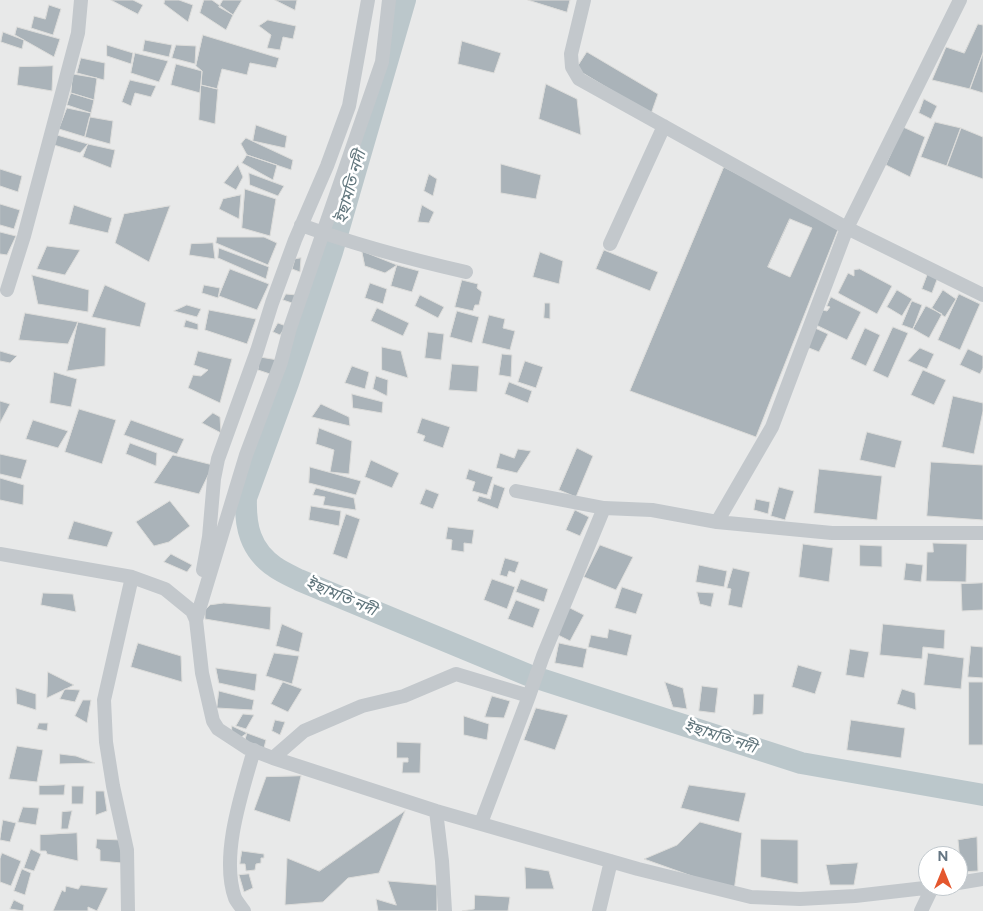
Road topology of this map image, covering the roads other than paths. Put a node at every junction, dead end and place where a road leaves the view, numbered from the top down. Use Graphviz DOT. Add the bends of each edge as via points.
graph roads {
  1 [pos="81,0"];
  2 [pos="368,0"];
  3 [pos="389,0"];
  4 [pos="584,0"];
  5 [pos="960,0"];
  6 [pos="664,126"];
  7 [pos="301,225"];
  8 [pos="847,228"];
  9 [pos="610,244"];
  10 [pos="466,272"];
  11 [pos="7,290"];
  12 [pos="983,294"];
  13 [pos="516,491"];
  14 [pos="604,508"];
  15 [pos="717,522"];
  16 [pos="983,533"];
  17 [pos="0,554"];
  18 [pos="132,577"];
  19 [pos="194,615"];
  20 [pos="529,696"];
  21 [pos="254,750"];
  22 [pos="273,758"];
  23 [pos="436,811"];
  24 [pos="481,823"];
  25 [pos="611,861"];
  26 [pos="983,878"];
  27 [pos="968,881"];
  28 [pos="918,888"];
  29 [pos="931,896"];
  30 [pos="128,911"];
  31 [pos="244,911"];
  32 [pos="445,911"];
  33 [pos="599,911"];
  34 [pos="921,911"];
  1 -- 11 [label="street" via="78,33"];
  2 -- 7 [label="street" via="349,106"];
  3 -- 19 [label="street" via="382,62 281,362 246,454"];
  4 -- 6 [label="street" via="571,54 572,66 579,79"];
  5 -- 8 [label="street"];
  6 -- 8 [label="street"];
  6 -- 9 [label="street"];
  7 -- 10 [label="street" via="401,258"];
  7 -- 19 [label="street" via="218,459 209,537"];
  8 -- 12 [label="street"];
  8 -- 15 [label="street" via="772,427"];
  13 -- 14 [label="street"];
  14 -- 15 [label="street" via="652,510"];
  14 -- 20 [label="street"];
  15 -- 16 [label="street" via="832,533"];
  17 -- 18 [label="street"];
  18 -- 19 [label="street" via="164,589"];
  18 -- 30 [label="street" via="104,700 112,786 126,850"];
  19 -- 21 [label="street" via="213,721 218,729"];
  20 -- 22 [label="street" via="456,674 404,696 362,706 304,731"];
  20 -- 24 [label="street"];
  21 -- 22 [label="street"];
  21 -- 31 [label="street" via="237,810 230,856 235,898"];
  22 -- 23 [label="street"];
  23 -- 24 [label="street"];
  23 -- 32 [label="street"];
  24 -- 25 [label="street"];
  25 -- 28 [label="street" via="751,897 846,896"];
  25 -- 33 [label="street"];
  26 -- 27 [label="street"];
  29 -- 34 [label="street"];
}
